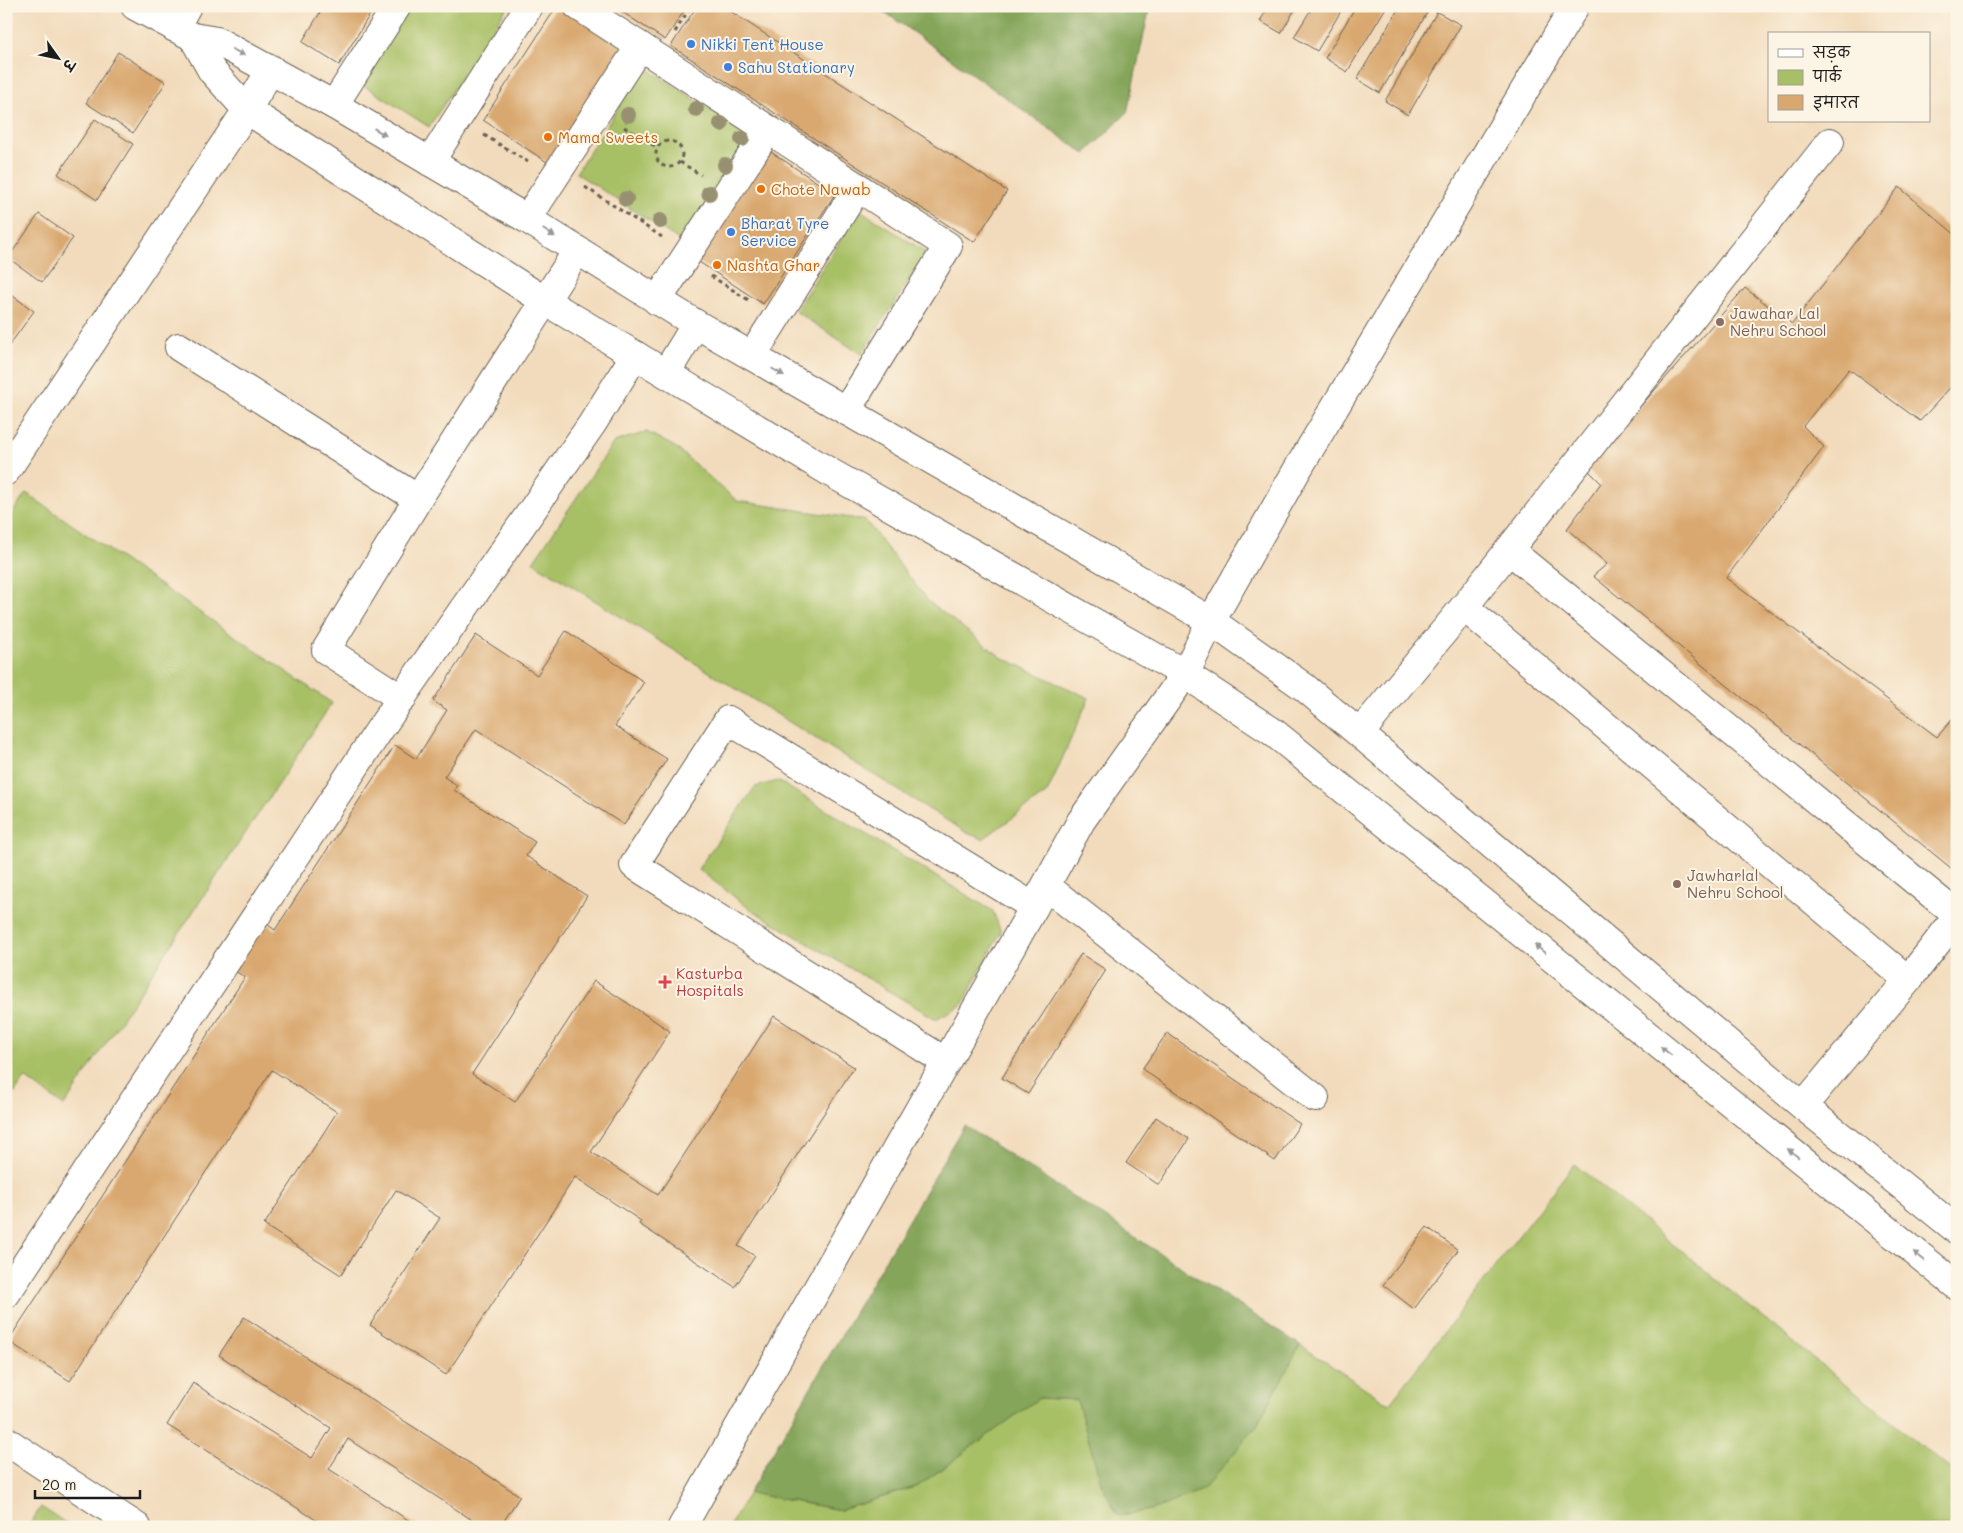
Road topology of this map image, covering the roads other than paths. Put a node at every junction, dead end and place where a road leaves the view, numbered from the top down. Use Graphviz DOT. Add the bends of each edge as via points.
graph roads {
  1 [pos="135,6"];
  2 [pos="397,6"];
  3 [pos="529,6"];
  4 [pos="578,6"];
  5 [pos="1575,6"];
  6 [pos="185,24"];
  7 [pos="640,46"];
  8 [pos="270,69"];
  9 [pos="334,105"];
  10 [pos="247,110"];
  11 [pos="768,130"];
  12 [pos="1830,142"];
  13 [pos="430,162"];
  14 [pos="858,187"];
  15 [pos="527,219"];
  16 [pos="577,251"];
  17 [pos="545,300"];
  18 [pos="657,301"];
  19 [pos="696,324"];
  20 [pos="179,347"];
  21 [pos="635,355"];
  22 [pos="752,356"];
  23 [pos="666,373"];
  24 [pos="846,411"];
  25 [pos="6,471"];
  26 [pos="418,499"];
  27 [pos="1509,550"];
  28 [pos="1464,607"];
  29 [pos="1211,621"];
  30 [pos="1185,674"];
  31 [pos="402,699"];
  32 [pos="1360,733"];
  33 [pos="1040,896"];
  34 [pos="1957,916"];
  35 [pos="1908,980"];
  36 [pos="946,1062"];
  37 [pos="1315,1098"];
  38 [pos="1803,1106"];
  39 [pos="1957,1230"];
  40 [pos="1957,1286"];
  41 [pos="6,1294"];
  42 [pos="6,1442"];
  43 [pos="137,1527"];
  44 [pos="682,1527"];
  1 -- 6 [label="main road"];
  2 -- 9 [label="main road"];
  3 -- 13 [label="main road"];
  4 -- 7 [label="main road"];
  5 -- 29 [label="main road" via="1296,472"];
  6 -- 8 [label="main road, one-way"];
  6 -- 10 [label="main road" via="212,71"];
  7 -- 11 [label="main road"];
  7 -- 15 [label="main road"];
  8 -- 9 [label="main road"];
  8 -- 10 [label="main road"];
  9 -- 13 [label="main road, one-way"];
  10 -- 17 [label="main road"];
  10 -- 25 [label="main road"];
  11 -- 14 [label="main road"];
  11 -- 18 [label="main road"];
  12 -- 27 [label="main road"];
  13 -- 15 [label="main road"];
  14 -- 22 [label="main road"];
  14 -- 24 [label="main road" via="948,246"];
  15 -- 16 [label="main road, one-way"];
  16 -- 17 [label="main road"];
  16 -- 18 [label="main road"];
  17 -- 21 [label="main road"];
  17 -- 26 [label="main road"];
  18 -- 19 [label="main road"];
  19 -- 22 [label="main road"];
  19 -- 23 [label="main road"];
  20 -- 26 [label="main road"];
  21 -- 23 [label="main road"];
  21 -- 31 [label="main road" via="592,424"];
  22 -- 24 [label="main road, one-way"];
  23 -- 30 [label="main road" via="833,474"];
  24 -- 29 [label="main road"];
  26 -- 31 [label="main road" via="326,650"];
  27 -- 28 [label="main road"];
  27 -- 34 [label="main road"];
  28 -- 32 [label="main road"];
  28 -- 35 [label="main road"];
  29 -- 30 [label="main road"];
  29 -- 32 [label="main road" via="1304,687"];
  30 -- 33 [label="main road" via="1081,821"];
  40 -- 30 [label="main road, one-way" via="1273,732"];
  31 -- 41 [label="main road"];
  32 -- 38 [label="main road"];
  33 -- 36 [label="main road"];
  33 -- 36 [label="main road" via="728,720 634,865"];
  33 -- 37 [label="main road"];
  34 -- 35 [label="main road"];
  35 -- 38 [label="main road"];
  36 -- 44 [label="main road"];
  38 -- 39 [label="main road"];
  42 -- 43 [label="main road"];
}
